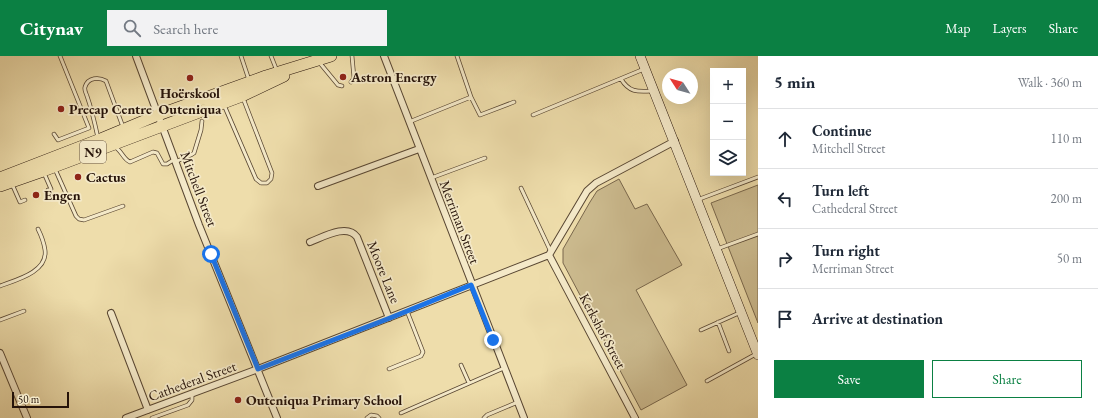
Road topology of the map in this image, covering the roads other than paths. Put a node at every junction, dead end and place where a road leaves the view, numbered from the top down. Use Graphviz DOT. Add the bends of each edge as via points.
graph roads {
  1 [pos="60,56"];
  2 [pos="136,56"];
  3 [pos="240,56"];
  4 [pos="271,56"];
  5 [pos="331,56"];
  6 [pos="352,56"];
  7 [pos="384,56"];
  8 [pos="457,56"];
  9 [pos="640,56"];
  10 [pos="313,62"];
  11 [pos="646,68"];
  12 [pos="278,72"];
  13 [pos="621,79"];
  14 [pos="250,82"];
  15 [pos="351,82"];
  16 [pos="342,86"];
  17 [pos="654,90"];
  18 [pos="242,96"];
  19 [pos="471,97"];
  20 [pos="514,102"];
  21 [pos="223,103"];
  22 [pos="533,114"];
  23 [pos="160,120"];
  24 [pos="202,121"];
  25 [pos="409,122"];
  26 [pos="124,130"];
  27 [pos="54,134"];
  28 [pos="98,140"];
  29 [pos="675,141"];
  30 [pos="112,145"];
  31 [pos="419,149"];
  32 [pos="485,158"];
  33 [pos="175,161"];
  34 [pos="55,167"];
  35 [pos="43,171"];
  36 [pos="758,177"];
  37 [pos="0,178"];
  38 [pos="431,178"];
  39 [pos="12,182"];
  40 [pos="0,186"];
  41 [pos="318,186"];
  42 [pos="521,188"];
  43 [pos="48,190"];
  44 [pos="25,200"];
  45 [pos="698,200"];
  46 [pos="122,206"];
  47 [pos="38,229"];
  48 [pos="758,234"];
  49 [pos="310,242"];
  50 [pos="717,249"];
  51 [pos="550,253"];
  52 [pos="471,285"];
  53 [pos="0,286"];
  54 [pos="24,311"];
  55 [pos="407,311"];
  56 [pos="741,312"];
  57 [pos="111,313"];
  58 [pos="390,318"];
  59 [pos="0,320"];
  60 [pos="718,322"];
  61 [pos="701,330"];
  62 [pos="729,351"];
  63 [pos="0,353"];
  64 [pos="758,354"];
  65 [pos="462,365"];
  66 [pos="504,368"];
  67 [pos="258,369"];
  68 [pos="390,369"];
  69 [pos="707,381"];
  70 [pos="469,383"];
  71 [pos="192,393"];
  72 [pos="518,402"];
  73 [pos="148,410"];
  74 [pos="401,413"];
  75 [pos="27,418"];
  76 [pos="126,418"];
  77 [pos="152,418"];
  78 [pos="278,418"];
  79 [pos="367,418"];
  80 [pos="379,418"];
  81 [pos="484,418"];
  82 [pos="524,418"];
  83 [pos="636,418"];
  1 -- 27 [label="lane" via="89,128 58,140"];
  2 -- 23 [label="street, Mitchell Street"];
  3 -- 14 [label="lane"];
  4 -- 12 [label="lane"];
  5 -- 10 [label="highway, N9"];
  6 -- 15 [label="lane" via="354,78"];
  7 -- 25 [label="street, Merriman Street"];
  8 -- 19 [label="lane"];
  9 -- 11 [label="street"];
  10 -- 12 [label="highway, N9"];
  10 -- 16 [label="lane"];
  10 -- 18 [label="highway, N9"];
  11 -- 13 [label="lane"];
  11 -- 17 [label="street"];
  12 -- 14 [label="highway, N9"];
  13 -- 17 [label="lane" via="633,91"];
  13 -- 22 [label="lane"];
  14 -- 23 [label="highway, N9"];
  17 -- 29 [label="street"];
  18 -- 21 [label="highway, N9"];
  18 -- 21 [label="lane" via="272,173 271,179 264,184 256,179"];
  19 -- 20 [label="lane" via="480,115"];
  19 -- 25 [label="lane"];
  21 -- 23 [label="highway, N9"];
  23 -- 26 [label="highway, N9"];
  23 -- 30 [label="highway, N9"];
  23 -- 33 [label="street, Mitchell Street"];
  24 -- 33 [label="lane" via="194,152"];
  25 -- 31 [label="street, Merriman Street"];
  26 -- 28 [label="highway, N9"];
  26 -- 28 [label="lane" via="106,81 94,78 86,84 85,90"];
  28 -- 37 [label="highway, N9"];
  29 -- 45 [label="street"];
  29 -- 51 [label="street" via="596,183 587,191"];
  30 -- 33 [label="lane" via="130,162 153,152 157,153 163,164"];
  30 -- 34 [label="highway, N9"];
  31 -- 38 [label="street, Merriman Street"];
  31 -- 41 [label="street"];
  32 -- 38 [label="lane"];
  33 -- 67 [label="street, Mitchell Street"];
  34 -- 35 [label="highway, N9"];
  34 -- 46 [label="lane" via="79,219 84,220"];
  35 -- 39 [label="highway, N9"];
  35 -- 43 [label="lane" via="51,189"];
  36 -- 45 [label="lane"];
  38 -- 52 [label="street, Merriman Street"];
  39 -- 40 [label="highway, N9"];
  39 -- 44 [label="lane" via="20,202"];
  42 -- 51 [label="lane"];
  45 -- 50 [label="street"];
  47 -- 53 [label="lane" via="45,250 42,264 34,271"];
  48 -- 50 [label="lane"];
  49 -- 58 [label="street, Moore Lane" via="342,231 355,234"];
  50 -- 56 [label="street"];
  51 -- 52 [label="street, Cathederal Street"];
  51 -- 83 [label="street, Kerkshof Street"];
  52 -- 55 [label="street, Cathederal Street"];
  52 -- 66 [label="street, Merriman Street"];
  54 -- 59 [label="lane"];
  55 -- 58 [label="street, Cathederal Street"];
  55 -- 68 [label="lane" via="423,352 421,356"];
  56 -- 60 [label="lane"];
  56 -- 64 [label="street"];
  57 -- 73 [label="street"];
  58 -- 67 [label="street, Cathederal Street"];
  60 -- 61 [label="lane"];
  60 -- 62 [label="lane"];
  63 -- 75 [label="street"];
  64 -- 69 [label="lane"];
  65 -- 70 [label="lane"];
  66 -- 70 [label="lane"];
  66 -- 72 [label="street, Merriman Street"];
  67 -- 71 [label="street, Cathederal Street"];
  67 -- 78 [label="street, Mitchell Street"];
  70 -- 74 [label="lane"];
  71 -- 73 [label="street, Cathederal Street"];
  71 -- 77 [label="lane" via="192,400 188,405"];
  72 -- 81 [label="lane"];
  72 -- 82 [label="street, Merriman Street"];
  73 -- 76 [label="street, Cathederal Street"];
  79 -- 80 [label="lane" via="371,415"];
}
